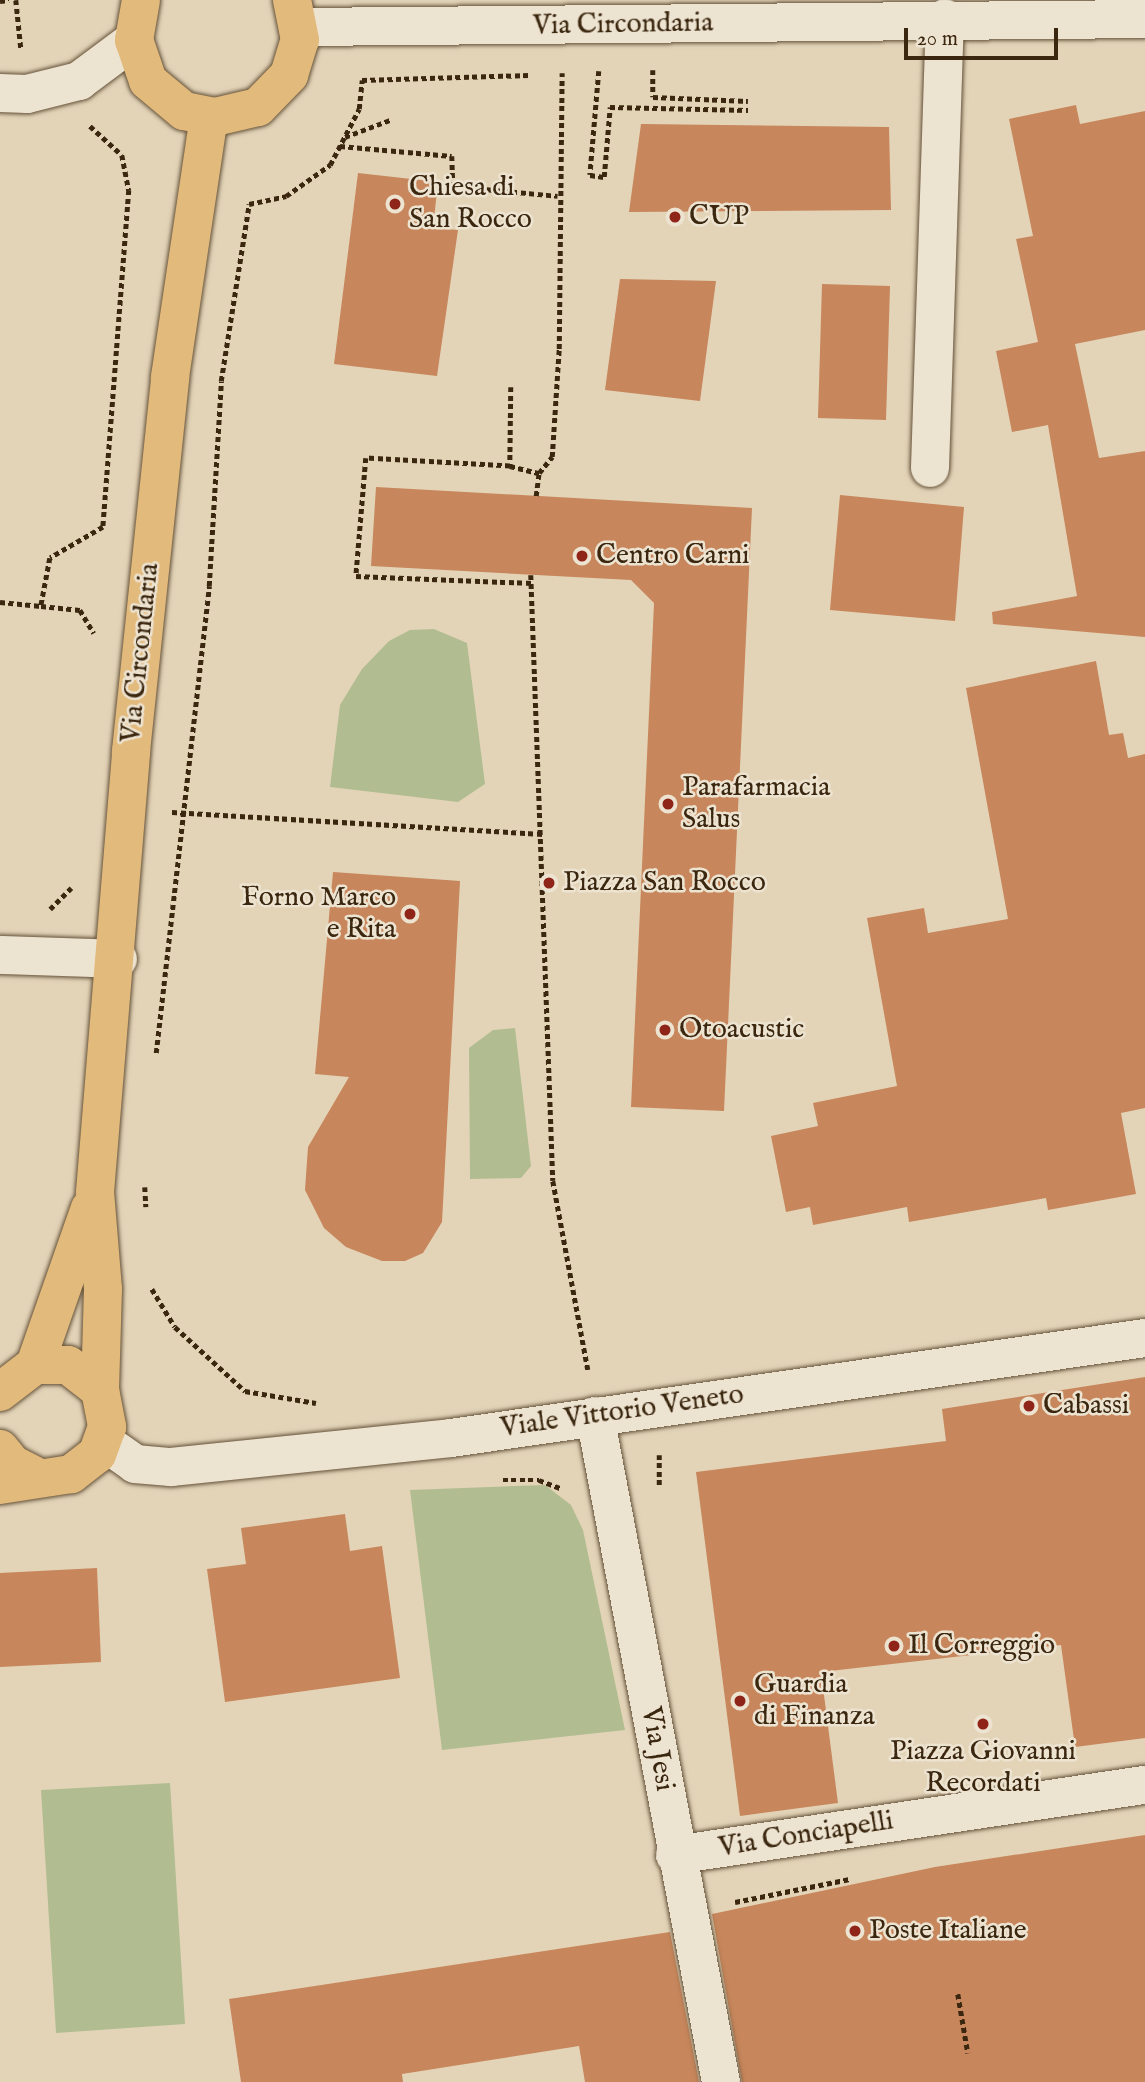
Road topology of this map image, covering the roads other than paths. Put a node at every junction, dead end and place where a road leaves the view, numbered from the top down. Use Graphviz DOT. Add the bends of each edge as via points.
graph roads {
  1 [pos="141,0"];
  2 [pos="296,13"];
  3 [pos="945,18"];
  4 [pos="1145,19"];
  5 [pos="134,40"];
  6 [pos="0,93"];
  7 [pos="209,117"];
  8 [pos="930,468"];
  9 [pos="0,955"];
  10 [pos="118,959"];
  11 [pos="95,1192"];
  12 [pos="1145,1338"];
  13 [pos="35,1365"];
  14 [pos="100,1390"];
  15 [pos="0,1392"];
  16 [pos="595,1416"];
  17 [pos="104,1442"];
  18 [pos="0,1449"];
  19 [pos="38,1477"];
  20 [pos="0,1485"];
  21 [pos="1145,1784"];
  22 [pos="675,1855"];
  23 [pos="721,2082"];
  1 -- 5 [label="main road, Via Circondaria"];
  2 -- 3 [label="street, Via Circondaria"];
  2 -- 7 [label="main road, Via Circondaria" via="293,68 273,96 236,116"];
  3 -- 4 [label="street, Via Circondaria"];
  3 -- 8 [label="street"];
  5 -- 6 [label="street" via="79,81 27,94"];
  5 -- 7 [label="main road, Via Circondaria" via="141,69 159,94 184,111"];
  7 -- 10 [label="main road, Via Circondaria" via="162,445"];
  9 -- 10 [label="street"];
  10 -- 11 [label="main road, Via Circondaria"];
  11 -- 13 [label="main road, Via Circondaria"];
  11 -- 14 [label="main road, Via Circondaria" via="103,1289"];
  12 -- 16 [label="street, Viale Vittorio Veneto"];
  13 -- 14 [label="main road" via="68,1365"];
  13 -- 15 [label="main road"];
  14 -- 17 [label="main road, Via Circondaria" via="107,1411"];
  16 -- 17 [label="street, Viale Vittorio Veneto" via="171,1467 135,1464"];
  16 -- 22 [label="street, Via Jesi"];
  17 -- 19 [label="main road" via="71,1475"];
  18 -- 19 [label="main road"];
  19 -- 20 [label="main road"];
  21 -- 22 [label="street, Via Conciapelli"];
  22 -- 23 [label="street, Via Jesi"];
}
